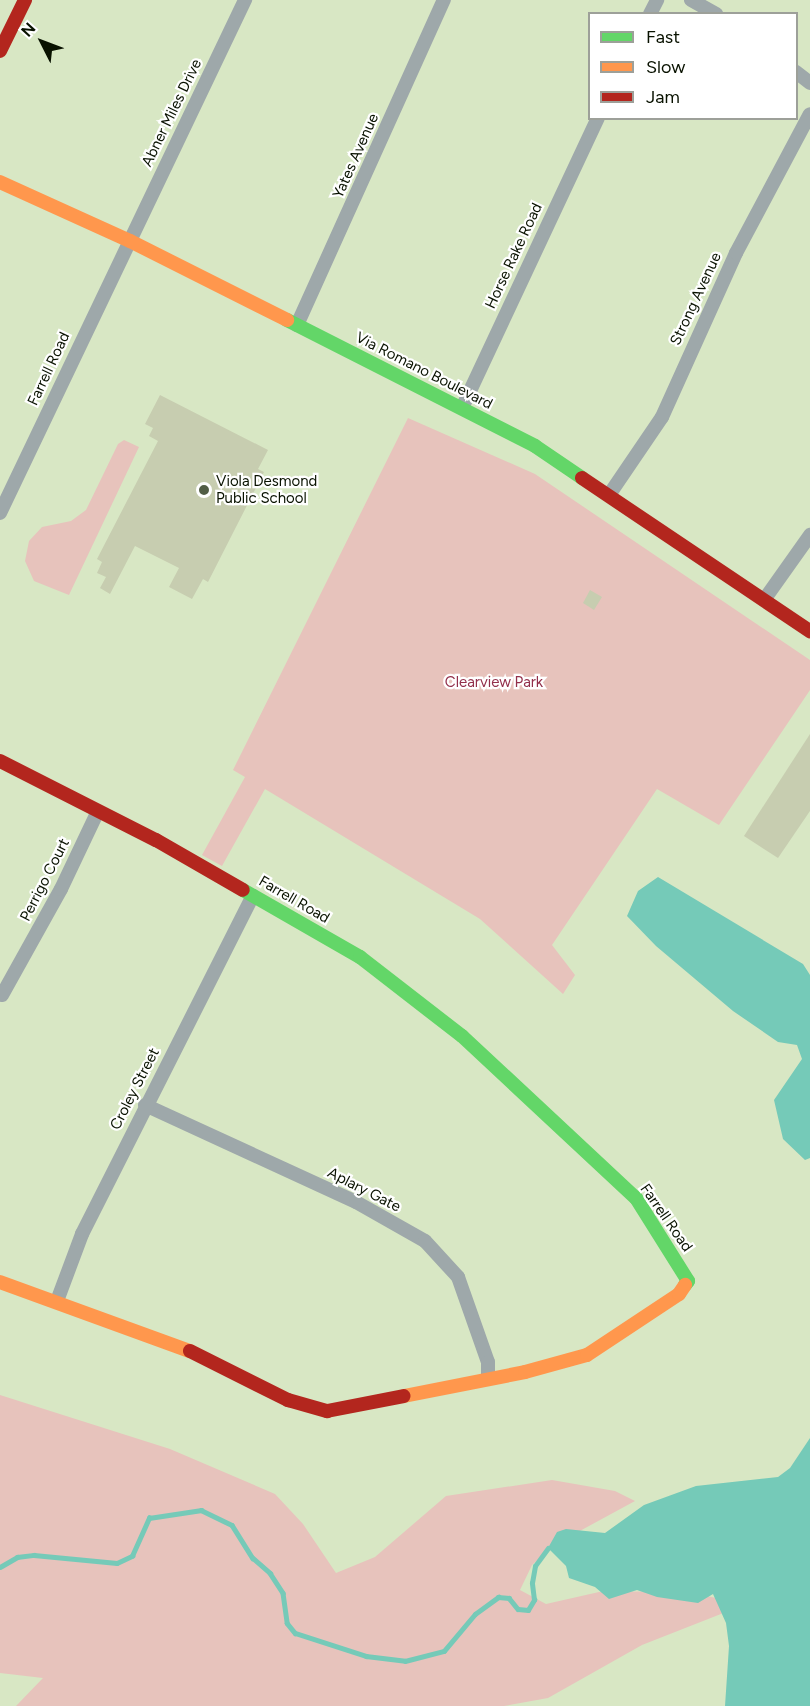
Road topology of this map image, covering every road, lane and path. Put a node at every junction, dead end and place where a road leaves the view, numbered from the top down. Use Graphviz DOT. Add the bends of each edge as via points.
graph roads {
  1 [pos="26,0"];
  2 [pos="245,0"];
  3 [pos="444,0"];
  4 [pos="691,0"];
  5 [pos="712,12"];
  6 [pos="0,51"];
  7 [pos="798,74"];
  8 [pos="810,83"];
  9 [pos="810,114"];
  10 [pos="597,120"];
  11 [pos="0,182"];
  12 [pos="130,241"];
  13 [pos="297,325"];
  14 [pos="462,408"];
  15 [pos="609,495"];
  16 [pos="0,513"];
  17 [pos="810,536"];
  18 [pos="764,600"];
  19 [pos="810,631"];
  20 [pos="0,760"];
  21 [pos="98,811"];
  22 [pos="253,896"];
  23 [pos="2,995"];
  24 [pos="145,1105"];
  25 [pos="0,1282"];
  26 [pos="57,1300"];
  27 [pos="488,1379"];
  1 -- 6 [label="street"];
  2 -- 12 [label="street, Abner Miles Drive"];
  3 -- 13 [label="street, Yates Avenue"];
  4 -- 5 [label="street"];
  7 -- 8 [label="street"];
  9 -- 15 [label="street, Strong Avenue" via="736,253 662,417"];
  10 -- 14 [label="street, Horse Rake Road"];
  11 -- 12 [label="street, Via Romano Boulevard"];
  12 -- 13 [label="street, Via Romano Boulevard"];
  12 -- 16 [label="street, Farrell Road"];
  13 -- 14 [label="street, Via Romano Boulevard"];
  14 -- 15 [label="street, Via Romano Boulevard" via="535,446"];
  15 -- 18 [label="street, Via Romano Boulevard"];
  17 -- 18 [label="street"];
  18 -- 19 [label="street, Via Romano Boulevard"];
  20 -- 21 [label="street, Farrell Road"];
  21 -- 22 [label="street, Farrell Road"];
  21 -- 23 [label="street, Perrigo Court" via="61,889"];
  22 -- 24 [label="street, Croley Street"];
  22 -- 27 [label="street, Farrell Road" via="360,957 462,1036 636,1198 688,1281 669,1301 587,1355"];
  24 -- 26 [label="street, Croley Street" via="82,1234"];
  24 -- 27 [label="street, Aplary Gate" via="356,1202 425,1241 458,1277 488,1362"];
  25 -- 26 [label="street, Farrell Road"];
  26 -- 27 [label="street, Farrell Road" via="206,1356 288,1400 327,1411"];
}
